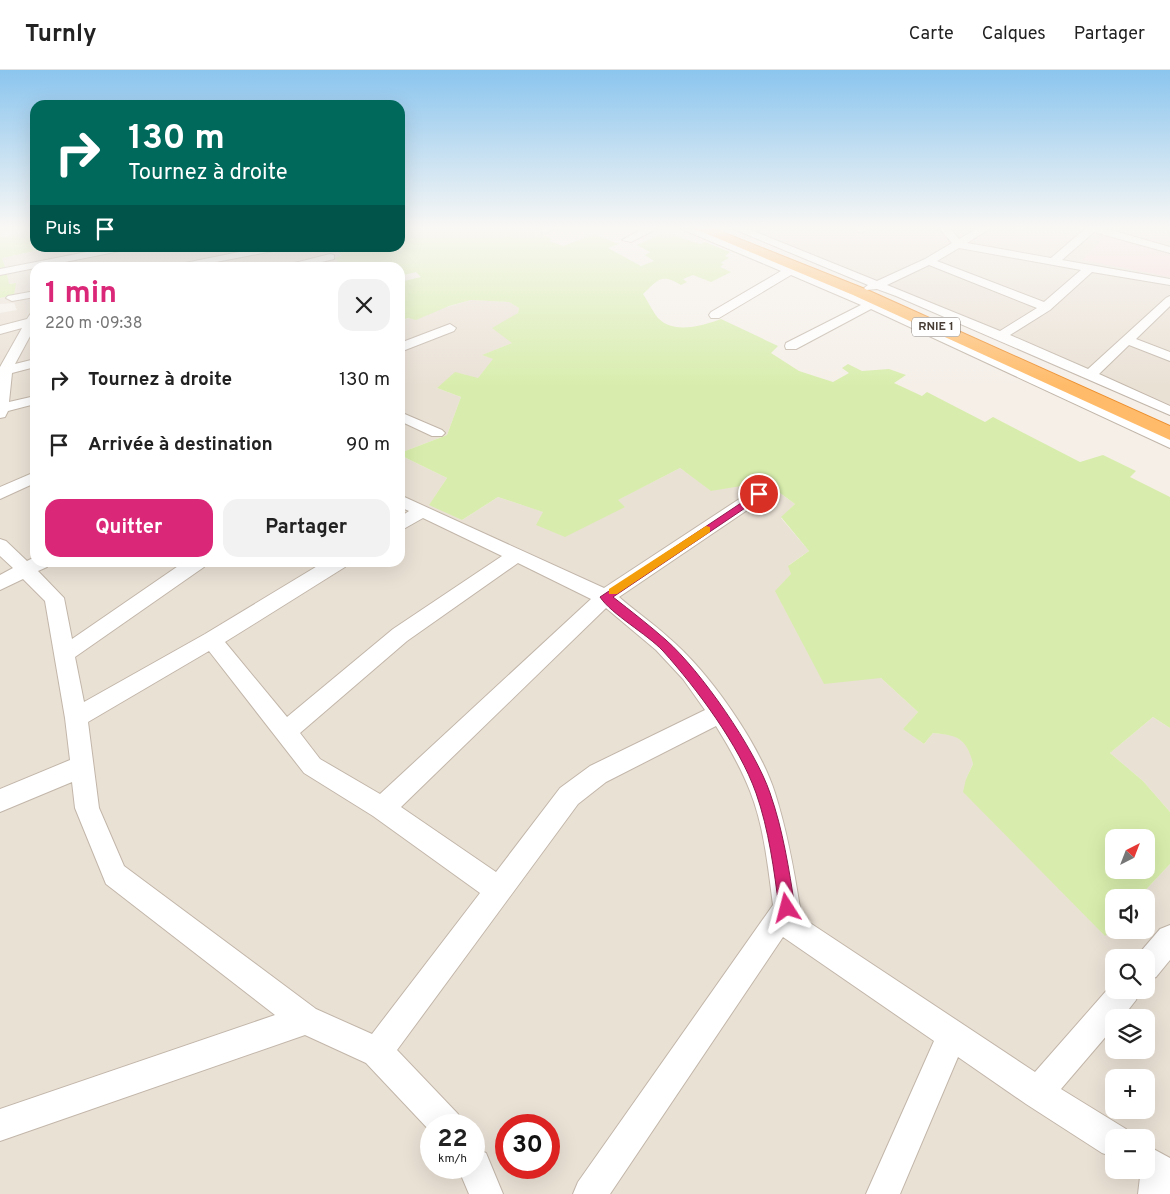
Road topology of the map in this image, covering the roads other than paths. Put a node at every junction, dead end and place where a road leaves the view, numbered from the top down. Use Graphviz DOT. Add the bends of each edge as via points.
graph roads {
  1 [pos="773,280"];
  2 [pos="822,280"];
  3 [pos="833,280"];
  4 [pos="837,280"];
  5 [pos="840,280"];
  6 [pos="890,280"];
  7 [pos="978,280"];
  8 [pos="1076,280"];
  9 [pos="865,293"];
  10 [pos="30,295"];
  11 [pos="12,298"];
  12 [pos="1170,300"];
  13 [pos="1046,307"];
  14 [pos="1165,312"];
  15 [pos="715,315"];
  16 [pos="30,321"];
  17 [pos="30,325"];
  18 [pos="450,328"];
  19 [pos="0,330"];
  20 [pos="999,337"];
  21 [pos="1127,340"];
  22 [pos="405,346"];
  23 [pos="791,346"];
  24 [pos="1170,357"];
  25 [pos="30,363"];
  26 [pos="2,371"];
  27 [pos="1090,374"];
  28 [pos="30,402"];
  29 [pos="1,411"];
  30 [pos="1170,411"];
  31 [pos="405,418"];
  32 [pos="1170,420"];
  33 [pos="437,433"];
  34 [pos="1170,434"];
  35 [pos="1170,443"];
  36 [pos="30,479"];
  37 [pos="0,494"];
  38 [pos="759,494"];
  39 [pos="405,502"];
  40 [pos="422,511"];
  41 [pos="405,522"];
  42 [pos="0,545"];
  43 [pos="517,555"];
  44 [pos="30,564"];
  45 [pos="34,567"];
  46 [pos="191,567"];
  47 [pos="331,567"];
  48 [pos="0,583"];
  49 [pos="605,597"];
  50 [pos="212,640"];
  51 [pos="63,655"];
  52 [pos="720,713"];
  53 [pos="76,718"];
  54 [pos="286,732"];
  55 [pos="80,767"];
  56 [pos="0,801"];
  57 [pos="382,808"];
  58 [pos="499,890"];
  59 [pos="780,919"];
  60 [pos="1170,939"];
  61 [pos="1155,956"];
  62 [pos="1118,999"];
  63 [pos="305,1020"];
  64 [pos="953,1034"];
  65 [pos="377,1052"];
  66 [pos="1037,1093"];
  67 [pos="436,1114"];
  68 [pos="0,1126"];
  69 [pos="1105,1136"];
  70 [pos="480,1179"];
  71 [pos="486,1194"];
  72 [pos="590,1194"];
  73 [pos="883,1194"];
  1 -- 15 [label="street"];
  2 -- 9 [label="street"];
  3 -- 9 [label="highway, RNIE 1"];
  4 -- 9 [label="highway, RNIE 1"];
  5 -- 9 [label="street"];
  6 -- 9 [label="street"];
  7 -- 13 [label="street"];
  8 -- 13 [label="street"];
  9 -- 20 [label="street"];
  9 -- 23 [label="street"];
  9 -- 32 [label="highway, RNIE 1"];
  9 -- 34 [label="highway, RNIE 1"];
  9 -- 35 [label="street" via="1000,363"];
  10 -- 11 [label="street"];
  12 -- 14 [label="street"];
  13 -- 20 [label="street"];
  14 -- 21 [label="street"];
  16 -- 19 [label="street"];
  17 -- 26 [label="street"];
  18 -- 22 [label="street"];
  20 -- 27 [label="street"];
  21 -- 24 [label="street"];
  21 -- 27 [label="street"];
  25 -- 26 [label="street"];
  26 -- 29 [label="street" via="6,376"];
  27 -- 30 [label="street"];
  28 -- 29 [label="street"];
  31 -- 33 [label="street"];
  36 -- 37 [label="street"];
  38 -- 49 [label="street"];
  39 -- 40 [label="street"];
  40 -- 41 [label="street"];
  40 -- 43 [label="street"];
  42 -- 44 [label="street"];
  43 -- 49 [label="street"];
  43 -- 54 [label="street" via="400,635"];
  45 -- 48 [label="street"];
  45 -- 51 [label="street" via="54,598"];
  46 -- 51 [label="street"];
  47 -- 50 [label="street"];
  49 -- 52 [label="street" via="663,644"];
  49 -- 57 [label="street"];
  50 -- 53 [label="street"];
  50 -- 54 [label="street"];
  51 -- 53 [label="street"];
  52 -- 58 [label="street" via="598,774 569,796"];
  52 -- 59 [label="street" via="743,749 763,792 778,851 787,908"];
  53 -- 55 [label="street"];
  54 -- 57 [label="street" via="312,766"];
  55 -- 56 [label="street"];
  55 -- 63 [label="street" via="87,808 115,876"];
  57 -- 58 [label="street"];
  58 -- 65 [label="street"];
  59 -- 64 [label="street"];
  59 -- 72 [label="street"];
  60 -- 61 [label="street"];
  62 -- 66 [label="street"];
  63 -- 65 [label="street"];
  63 -- 68 [label="street"];
  64 -- 66 [label="street"];
  64 -- 73 [label="street"];
  65 -- 67 [label="street"];
  66 -- 69 [label="street"];
  70 -- 71 [label="street"];
}
